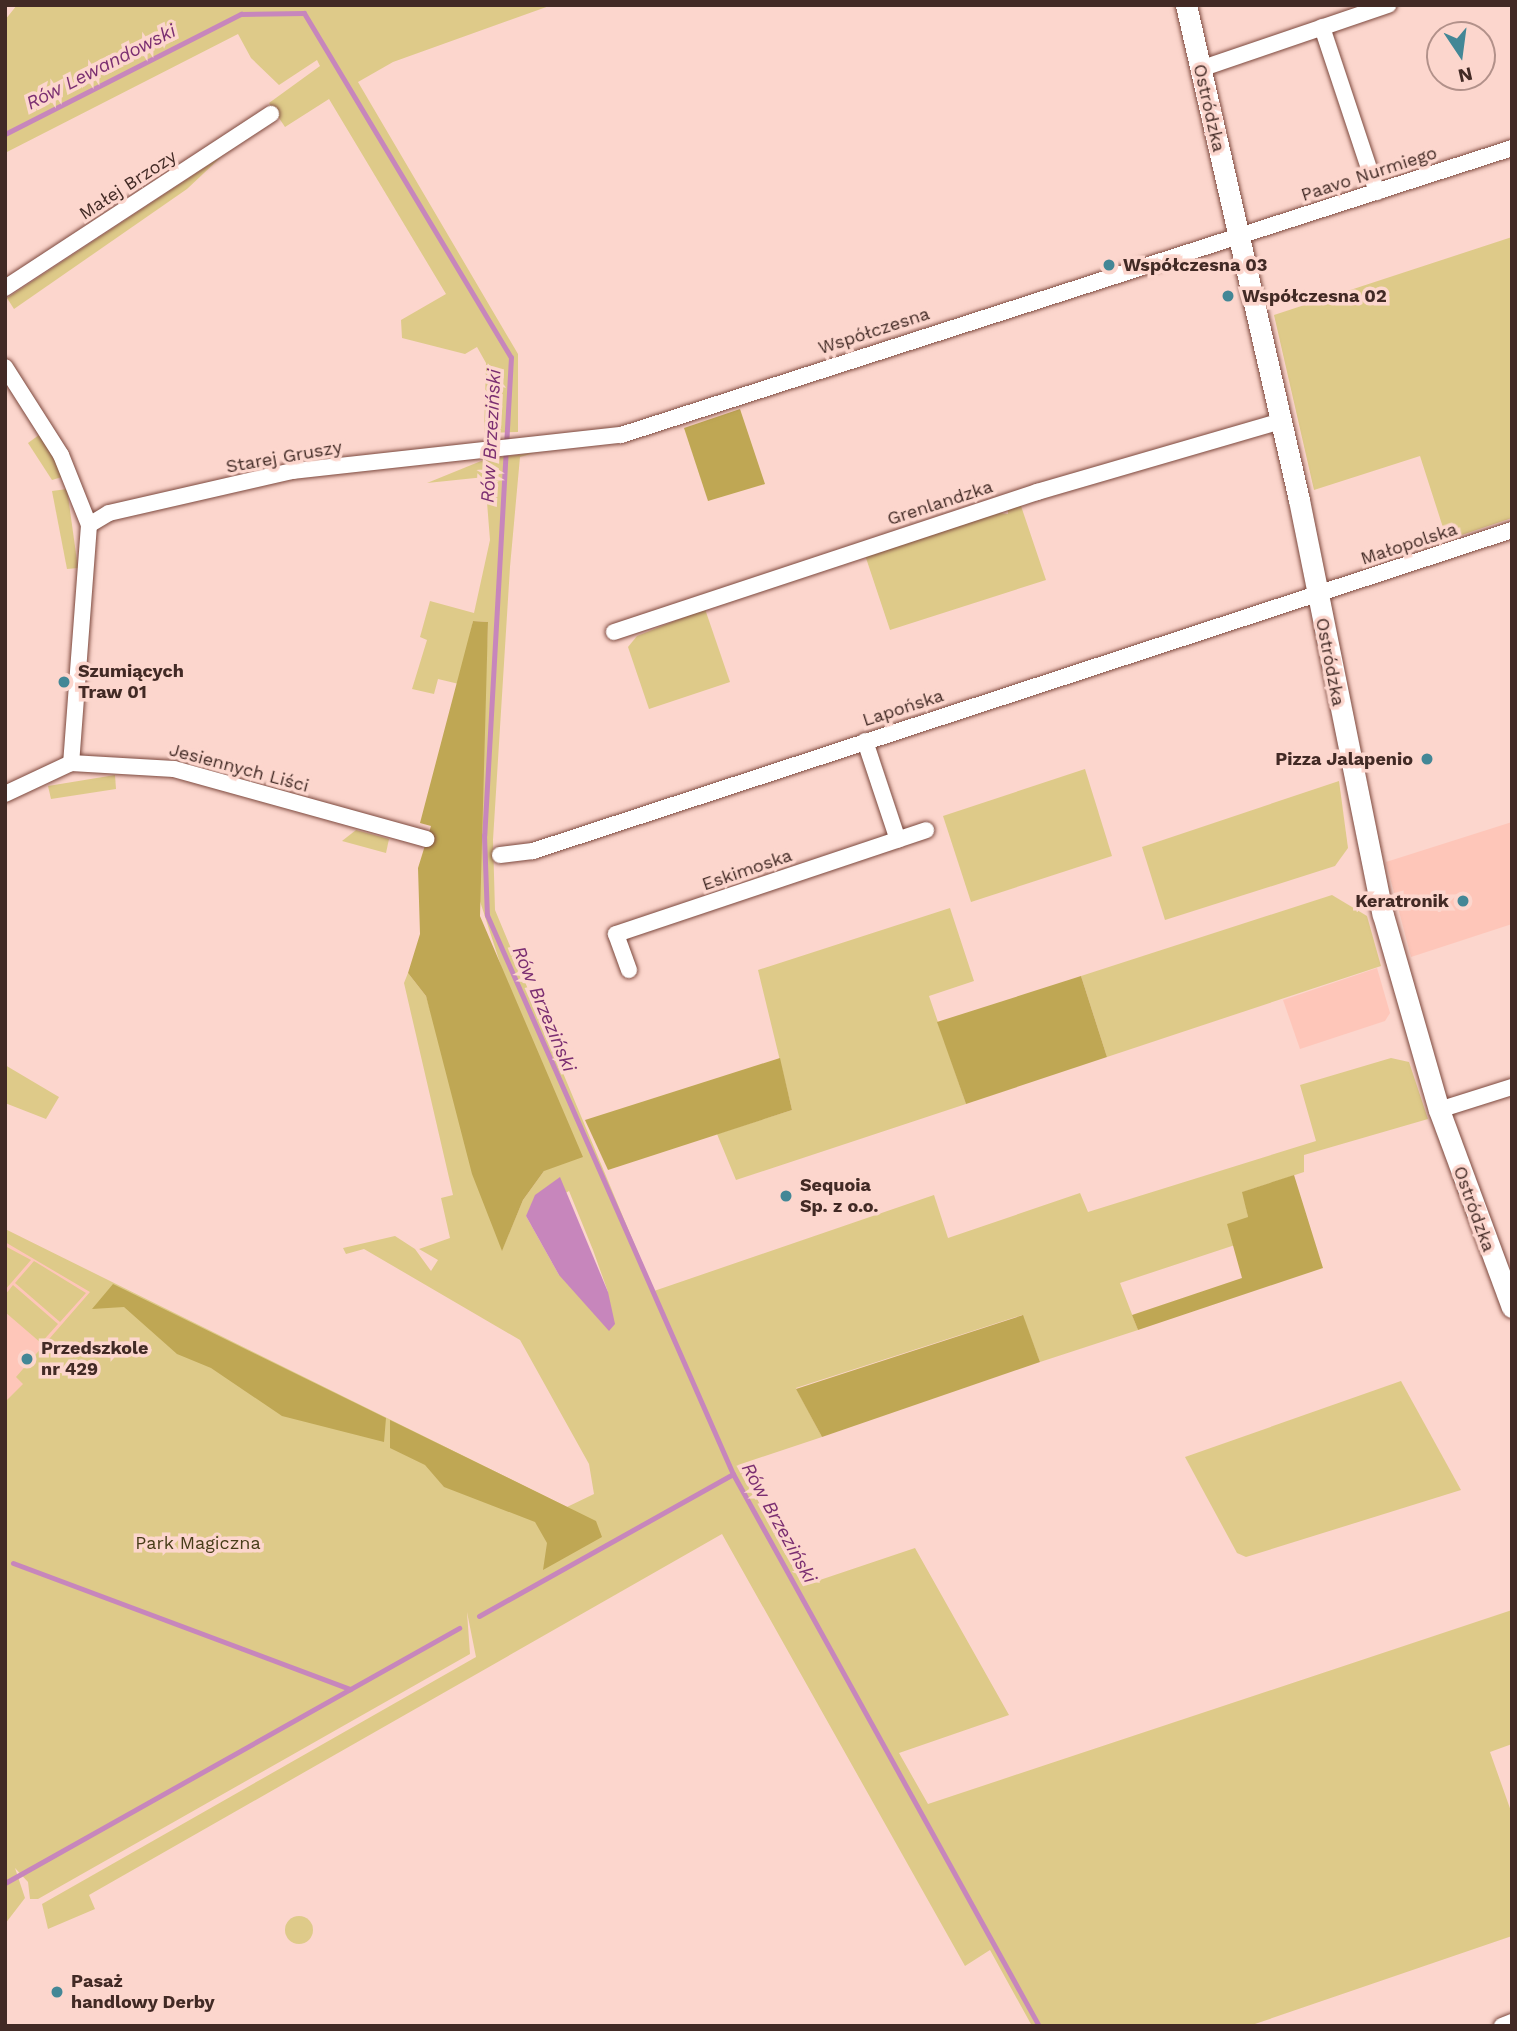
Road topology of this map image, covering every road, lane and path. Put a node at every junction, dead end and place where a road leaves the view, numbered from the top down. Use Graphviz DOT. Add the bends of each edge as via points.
graph roads {
  1 [pos="1186,5"];
  2 [pos="1388,5"];
  3 [pos="1322,27"];
  4 [pos="1200,69"];
  5 [pos="271,114"];
  6 [pos="1512,148"];
  7 [pos="1377,192"];
  8 [pos="1239,237"];
  9 [pos="5,288"];
  10 [pos="5,367"];
  11 [pos="1281,421"];
  12 [pos="492,448"];
  13 [pos="89,525"];
  14 [pos="1512,530"];
  15 [pos="1318,594"];
  16 [pos="614,632"];
  17 [pos="865,741"];
  18 [pos="71,763"];
  19 [pos="5,794"];
  20 [pos="926,830"];
  21 [pos="426,839"];
  22 [pos="898,840"];
  23 [pos="500,855"];
  24 [pos="629,970"];
  25 [pos="1512,1087"];
  26 [pos="1439,1110"];
  27 [pos="1512,1307"];
  28 [pos="1512,2022"];
  29 [pos="1502,2026"];
  1 -- 4 [label="street, Ostródzka"];
  2 -- 3 [label="street"];
  3 -- 4 [label="street"];
  3 -- 7 [label="street"];
  4 -- 8 [label="street, Ostródzka"];
  5 -- 9 [label="street, Małej Brzozy"];
  6 -- 7 [label="street, Paavo Nurmiego"];
  7 -- 8 [label="street, Paavo Nurmiego"];
  8 -- 11 [label="street, Ostródzka"];
  8 -- 12 [label="street, Współczesna" via="621,435"];
  10 -- 13 [label="street" via="61,454"];
  11 -- 15 [label="street, Ostródzka"];
  11 -- 16 [label="street, Grenlandzka" via="1037,492"];
  12 -- 13 [label="street, Starej Gruszy" via="293,471 109,513"];
  13 -- 18 [label="street"];
  14 -- 15 [label="street, Małopolska"];
  15 -- 17 [label="street, Lapońska"];
  15 -- 26 [label="street, Ostródzka" via="1383,915"];
  17 -- 22 [label="street"];
  17 -- 23 [label="street, Lapońska" via="533,851"];
  18 -- 19 [label="street, Jesiennych Liści"];
  18 -- 21 [label="street, Jesiennych Liści" via="174,769"];
  20 -- 22 [label="street, Eskimoska"];
  22 -- 24 [label="street, Eskimoska" via="616,934"];
  25 -- 26 [label="street"];
  26 -- 27 [label="street, Ostródzka"];
  28 -- 29 [label="street"];
}
